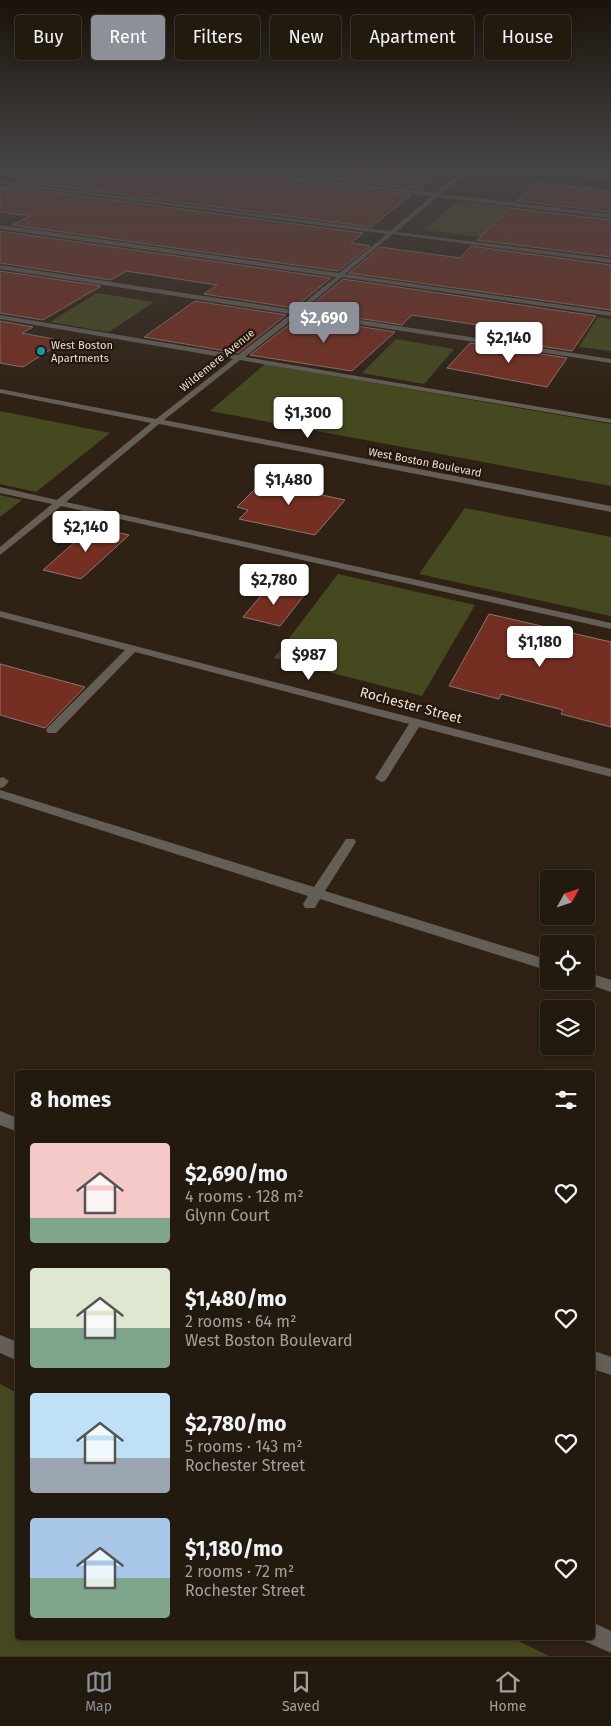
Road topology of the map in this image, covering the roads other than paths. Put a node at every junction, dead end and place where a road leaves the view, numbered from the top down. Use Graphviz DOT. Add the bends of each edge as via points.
graph roads {
  1 [pos="122,244"];
  2 [pos="375,244"];
  3 [pos="484,244"];
  4 [pos="611,261"];
  5 [pos="0,267"];
  6 [pos="338,275"];
  7 [pos="296,313"];
  8 [pos="611,314"];
  9 [pos="0,317"];
  10 [pos="239,357"];
  11 [pos="611,362"];
  12 [pos="0,391"];
  13 [pos="158,421"];
  14 [pos="611,421"];
  15 [pos="0,490"];
  16 [pos="59,504"];
  17 [pos="611,509"];
  18 [pos="0,552"];
  19 [pos="0,614"];
  20 [pos="611,626"];
  21 [pos="133,648"];
  22 [pos="416,722"];
  23 [pos="52,730"];
  24 [pos="611,773"];
  25 [pos="381,778"];
  26 [pos="0,794"];
  27 [pos="350,842"];
  28 [pos="313,898"];
  29 [pos="540,963"];
  30 [pos="595,981"];
  31 [pos="611,986"];
  32 [pos="0,1118"];
  33 [pos="15,1124"];
  34 [pos="0,1344"];
  35 [pos="15,1351"];
  36 [pos="595,1360"];
  37 [pos="611,1366"];
  38 [pos="595,1634"];
  39 [pos="611,1642"];
  1 -- 6 [label="street"];
  2 -- 6 [label="street, Wildemere Avenue"];
  3 -- 4 [label="street"];
  5 -- 7 [label="street"];
  6 -- 7 [label="street, Wildemere Avenue"];
  6 -- 8 [label="street"];
  7 -- 10 [label="street, Wildemere Avenue"];
  7 -- 11 [label="street"];
  9 -- 10 [label="street"];
  10 -- 13 [label="street, Wildemere Avenue"];
  10 -- 14 [label="street"];
  12 -- 13 [label="street, West Boston Boulevard"];
  13 -- 16 [label="street, Wildemere Avenue"];
  13 -- 17 [label="street, West Boston Boulevard"];
  15 -- 16 [label="street"];
  16 -- 18 [label="street, Wildemere Avenue"];
  16 -- 20 [label="street"];
  19 -- 21 [label="street, Rochester Street"];
  21 -- 22 [label="street, Rochester Street"];
  21 -- 23 [label="street"];
  22 -- 24 [label="street, Rochester Street"];
  22 -- 25 [label="street"];
  26 -- 28 [label="street"];
  27 -- 28 [label="street"];
  28 -- 29 [label="street"];
  30 -- 31 [label="street"];
  32 -- 33 [label="street"];
  34 -- 35 [label="street"];
  36 -- 37 [label="street"];
  38 -- 39 [label="street"];
}
